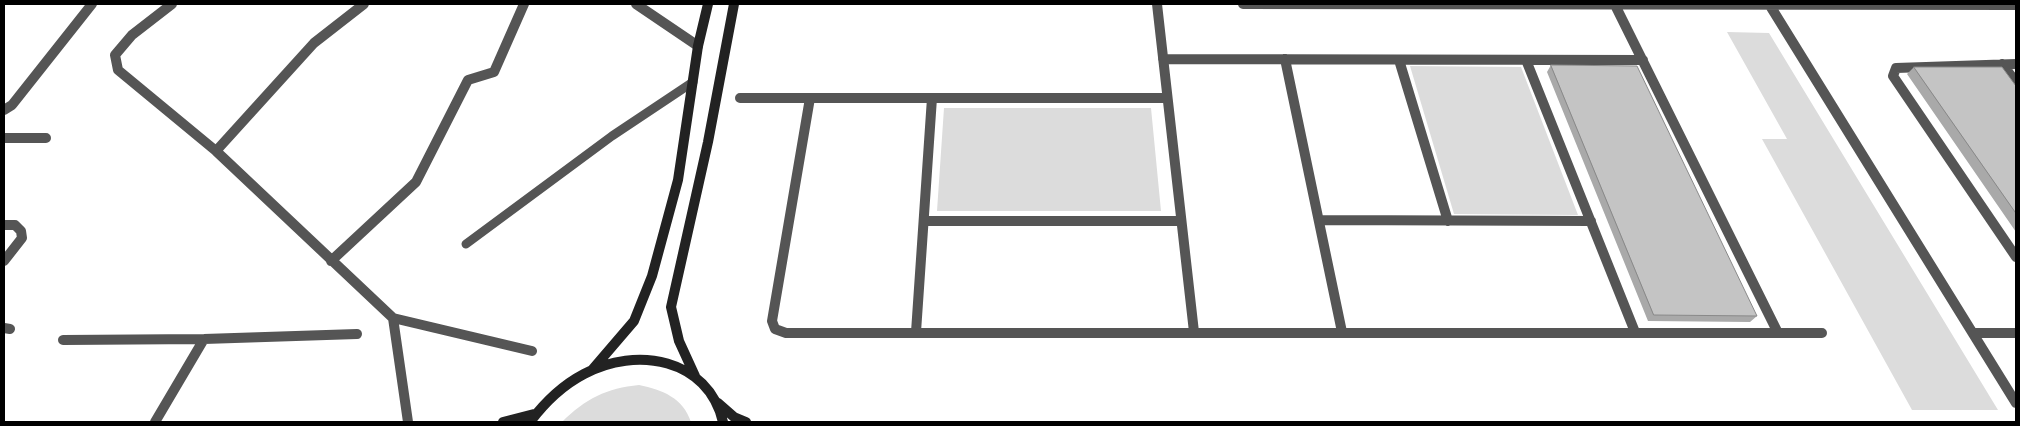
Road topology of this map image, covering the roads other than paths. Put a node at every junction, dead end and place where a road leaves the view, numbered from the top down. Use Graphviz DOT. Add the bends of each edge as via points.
graph roads {
  1 [pos="92,4"];
  2 [pos="172,4"];
  3 [pos="364,4"];
  4 [pos="524,4"];
  5 [pos="636,4"];
  6 [pos="708,4"];
  7 [pos="734,4"];
  8 [pos="1157,4"];
  9 [pos="1243,4"];
  10 [pos="1374,4"];
  11 [pos="1768,4"];
  12 [pos="1616,5"];
  13 [pos="2016,5"];
  14 [pos="698,46"];
  15 [pos="1163,59"];
  16 [pos="1285,59"];
  17 [pos="1400,60"];
  18 [pos="1526,60"];
  19 [pos="1643,60"];
  20 [pos="2002,64"];
  21 [pos="2016,64"];
  22 [pos="693,82"];
  23 [pos="2016,82"];
  24 [pos="740,98"];
  25 [pos="810,98"];
  26 [pos="932,98"];
  27 [pos="1167,98"];
  28 [pos="4,110"];
  29 [pos="4,138"];
  30 [pos="46,138"];
  31 [pos="216,152"];
  32 [pos="1318,220"];
  33 [pos="1448,220"];
  34 [pos="924,221"];
  35 [pos="1181,221"];
  36 [pos="1590,221"];
  37 [pos="4,225"];
  38 [pos="466,244"];
  39 [pos="2016,256"];
  40 [pos="4,261"];
  41 [pos="331,261"];
  42 [pos="393,318"];
  43 [pos="916,332"];
  44 [pos="1194,332"];
  45 [pos="1342,332"];
  46 [pos="1635,332"];
  47 [pos="1778,333"];
  48 [pos="1822,333"];
  49 [pos="1973,333"];
  50 [pos="357,334"];
  51 [pos="2016,334"];
  52 [pos="204,339"];
  53 [pos="64,340"];
  54 [pos="532,351"];
  55 [pos="592,370"];
  56 [pos="695,376"];
  57 [pos="717,403"];
  58 [pos="2016,403"];
  59 [pos="532,418"];
  60 [pos="154,422"];
  61 [pos="408,422"];
  62 [pos="503,422"];
  63 [pos="723,422"];
  64 [pos="746,422"];
  1 -- 28 [label="street" via="12,105"];
  2 -- 31 [label="street" via="132,34 115,55 118,70"];
  3 -- 31 [label="street" via="314,43"];
  4 -- 41 [label="street" via="494,72 468,80 416,182"];
  5 -- 14 [label="street"];
  6 -- 14 [label="main road"];
  7 -- 56 [label="main road" via="708,142 671,307 679,341"];
  8 -- 15 [label="street"];
  9 -- 10 [label="street"];
  10 -- 12 [label="street"];
  11 -- 12 [label="street"];
  11 -- 13 [label="street"];
  11 -- 49 [label="street"];
  12 -- 19 [label="street"];
  14 -- 22 [label="main road"];
  15 -- 16 [label="street"];
  15 -- 27 [label="street"];
  16 -- 17 [label="street"];
  16 -- 32 [label="street"];
  17 -- 18 [label="street"];
  17 -- 33 [label="street"];
  18 -- 19 [label="street"];
  18 -- 36 [label="street"];
  19 -- 47 [label="street"];
  20 -- 21 [label="street"];
  20 -- 23 [label="street"];
  20 -- 39 [label="street" via="1896,68 1893,76"];
  22 -- 38 [label="lane" via="612,136"];
  22 -- 55 [label="main road" via="678,180 652,276 634,321"];
  24 -- 25 [label="street"];
  25 -- 26 [label="street"];
  25 -- 43 [label="street" via="772,321 775,329 786,333"];
  26 -- 27 [label="street"];
  26 -- 34 [label="street"];
  27 -- 35 [label="street"];
  29 -- 30 [label="street"];
  31 -- 41 [label="street"];
  32 -- 33 [label="street"];
  32 -- 45 [label="street"];
  33 -- 36 [label="street"];
  34 -- 35 [label="street"];
  34 -- 43 [label="street"];
  35 -- 44 [label="street"];
  36 -- 46 [label="street"];
  37 -- 40 [label="street" via="15,226 21,231 22,238"];
  41 -- 42 [label="street"];
  42 -- 54 [label="street"];
  42 -- 61 [label="street"];
  43 -- 44 [label="street"];
  44 -- 45 [label="street"];
  45 -- 46 [label="street"];
  46 -- 47 [label="street"];
  47 -- 48 [label="street"];
  49 -- 51 [label="street"];
  49 -- 58 [label="street"];
  50 -- 52 [label="street"];
  52 -- 53 [label="street"];
  52 -- 60 [label="street"];
  55 -- 56 [label="main road" via="624,361 648,360 670,364"];
  55 -- 59 [label="main road" via="560,388"];
  56 -- 57 [label="main road"];
  57 -- 63 [label="main road"];
  57 -- 64 [label="main road"];
  59 -- 62 [label="main road"];
}
